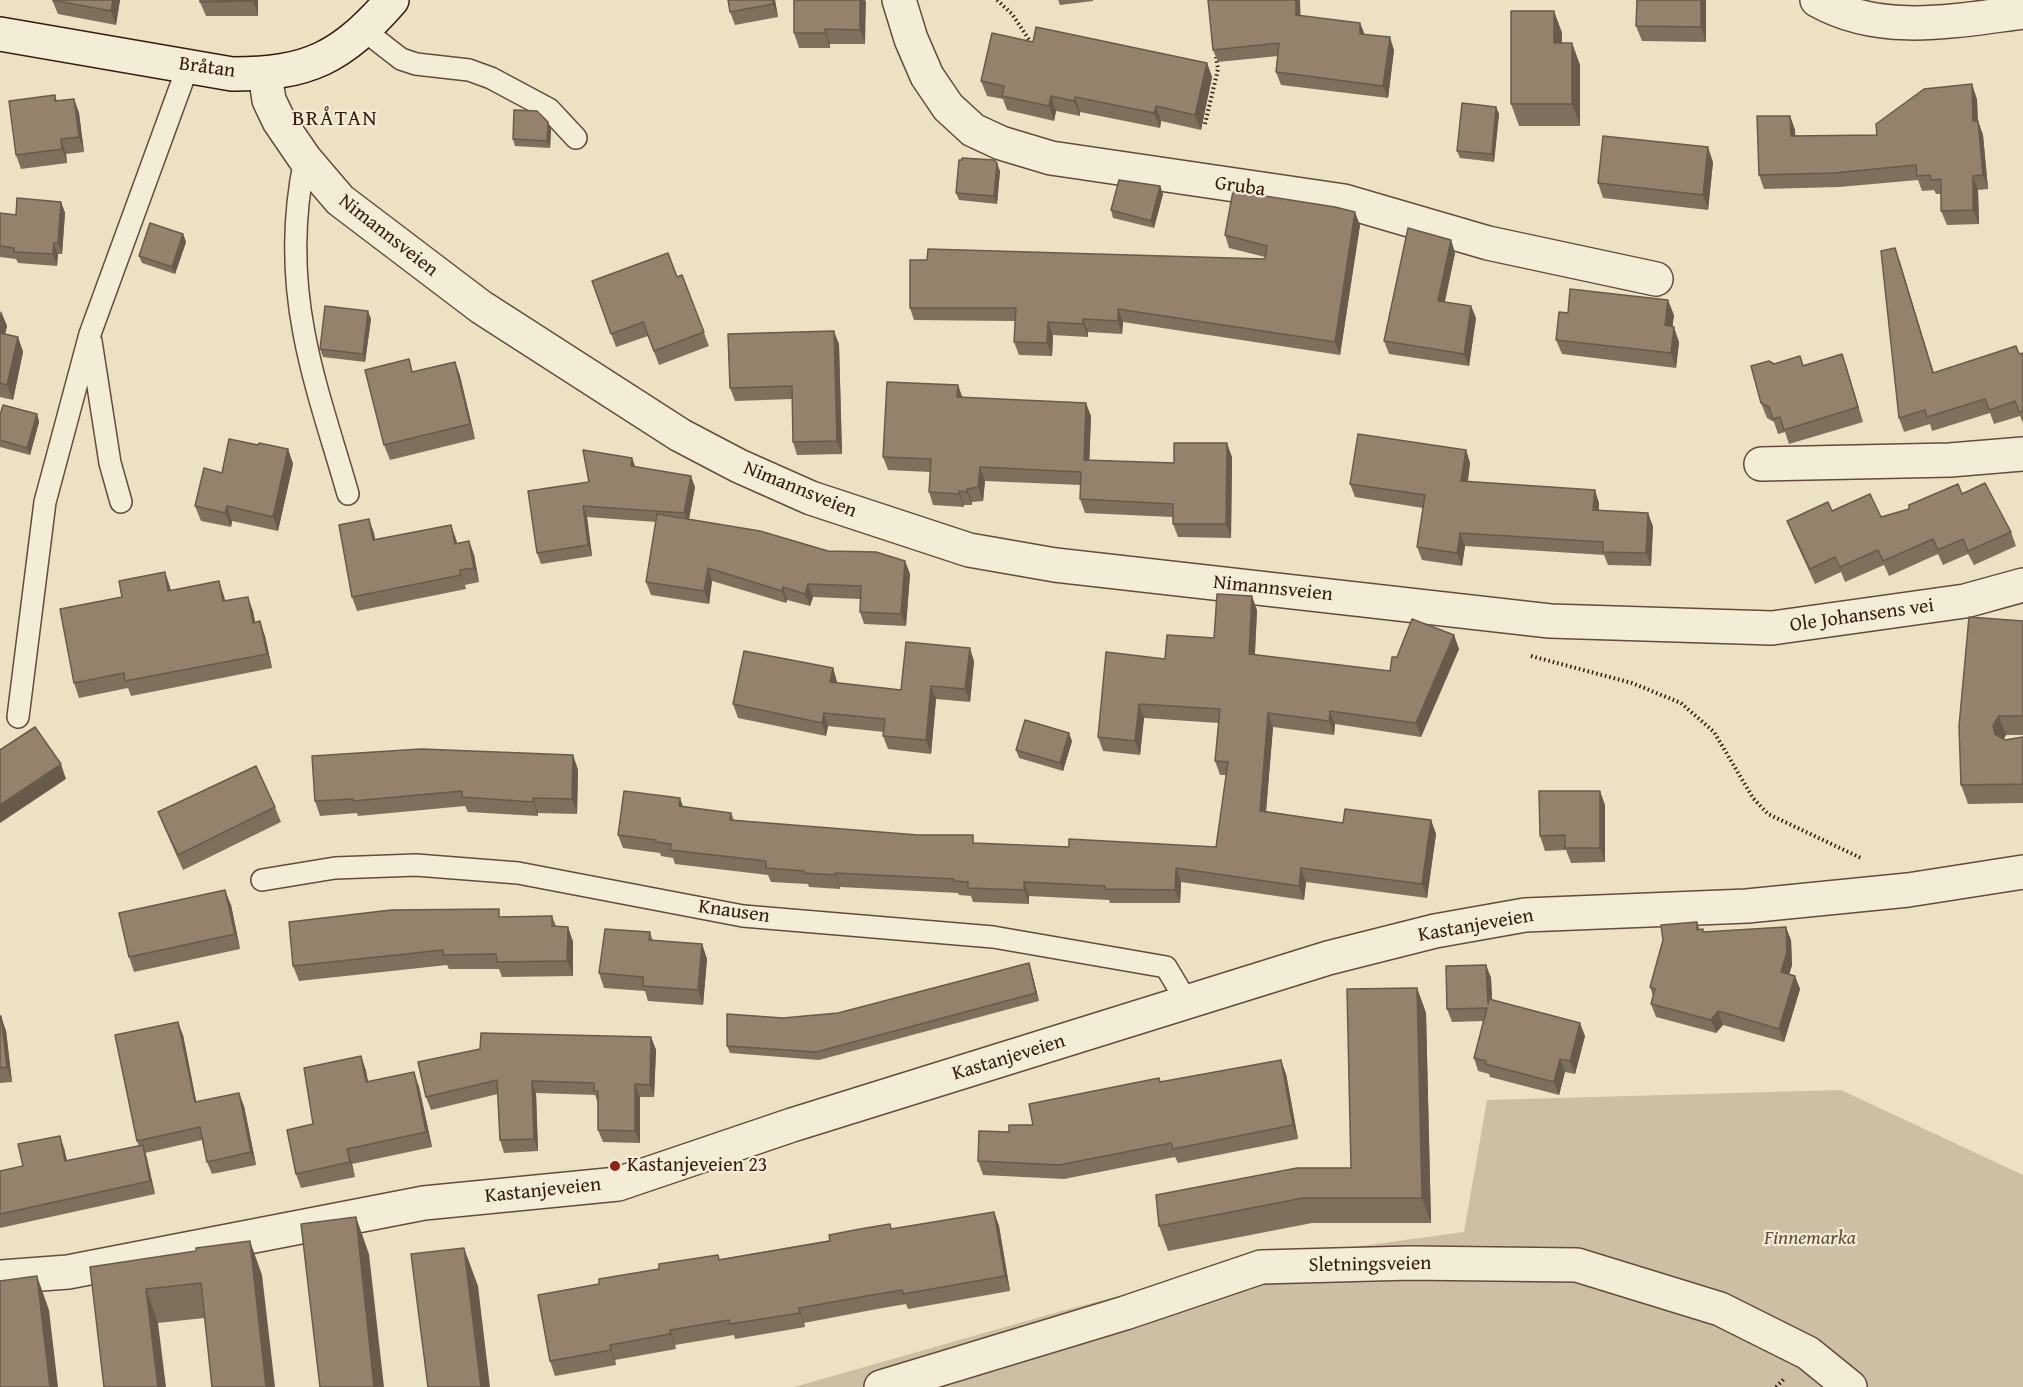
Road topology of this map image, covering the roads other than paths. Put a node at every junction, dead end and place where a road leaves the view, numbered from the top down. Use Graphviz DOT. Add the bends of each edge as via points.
graph roads {
  1 [pos="392,0"];
  2 [pos="899,0"];
  3 [pos="1817,0"];
  4 [pos="2023,12"];
  5 [pos="365,31"];
  6 [pos="0,34"];
  7 [pos="188,66"];
  8 [pos="265,74"];
  9 [pos="576,138"];
  10 [pos="304,159"];
  11 [pos="1656,279"];
  12 [pos="90,334"];
  13 [pos="2023,454"];
  14 [pos="1761,464"];
  15 [pos="348,494"];
  16 [pos="121,502"];
  17 [pos="2023,585"];
  18 [pos="1698,625"];
  19 [pos="18,717"];
  20 [pos="2023,872"];
  21 [pos="262,880"];
  22 [pos="1187,1002"];
  23 [pos="0,1277"];
  24 [pos="880,1387"];
  25 [pos="1850,1387"];
  1 -- 5 [label="street, Bråtan"];
  2 -- 11 [label="street, Gruba" via="927,76 948,107 972,130 1001,143 1051,158 1344,201 1488,243"];
  3 -- 4 [label="street" via="1880,23 1932,23"];
  5 -- 8 [label="street, Bråtan" via="333,55"];
  5 -- 9 [label="lane" via="401,59 469,70 491,78 549,109"];
  6 -- 7 [label="street, Bråtan"];
  7 -- 8 [label="street, Bråtan" via="231,74"];
  7 -- 12 [label="lane"];
  8 -- 10 [label="street, Nimannsveien" via="274,111"];
  10 -- 15 [label="lane" via="296,215 300,307 304,336"];
  10 -- 18 [label="street, Nimannsveien" via="340,200 481,307 680,435 811,498 969,550 1055,565 1550,621"];
  12 -- 16 [label="lane" via="110,463"];
  12 -- 19 [label="lane" via="45,502"];
  13 -- 14 [label="street" via="1950,460"];
  17 -- 18 [label="street, Ole Johansens vei" via="1965,601 1772,628"];
  20 -- 22 [label="street, Kastanjeveien" via="1902,891 1746,906 1525,915 1435,931 1328,958"];
  21 -- 22 [label="lane, Knausen" via="335,868 416,865 518,873 743,916 993,937 1166,967"];
  22 -- 23 [label="street, Kastanjeveien" via="792,1125 618,1184 424,1203 68,1272"];
  24 -- 25 [label="street, Sletningsveien" via="1125,1313 1261,1267 1410,1263 1577,1265 1720,1309 1808,1353"];
}
